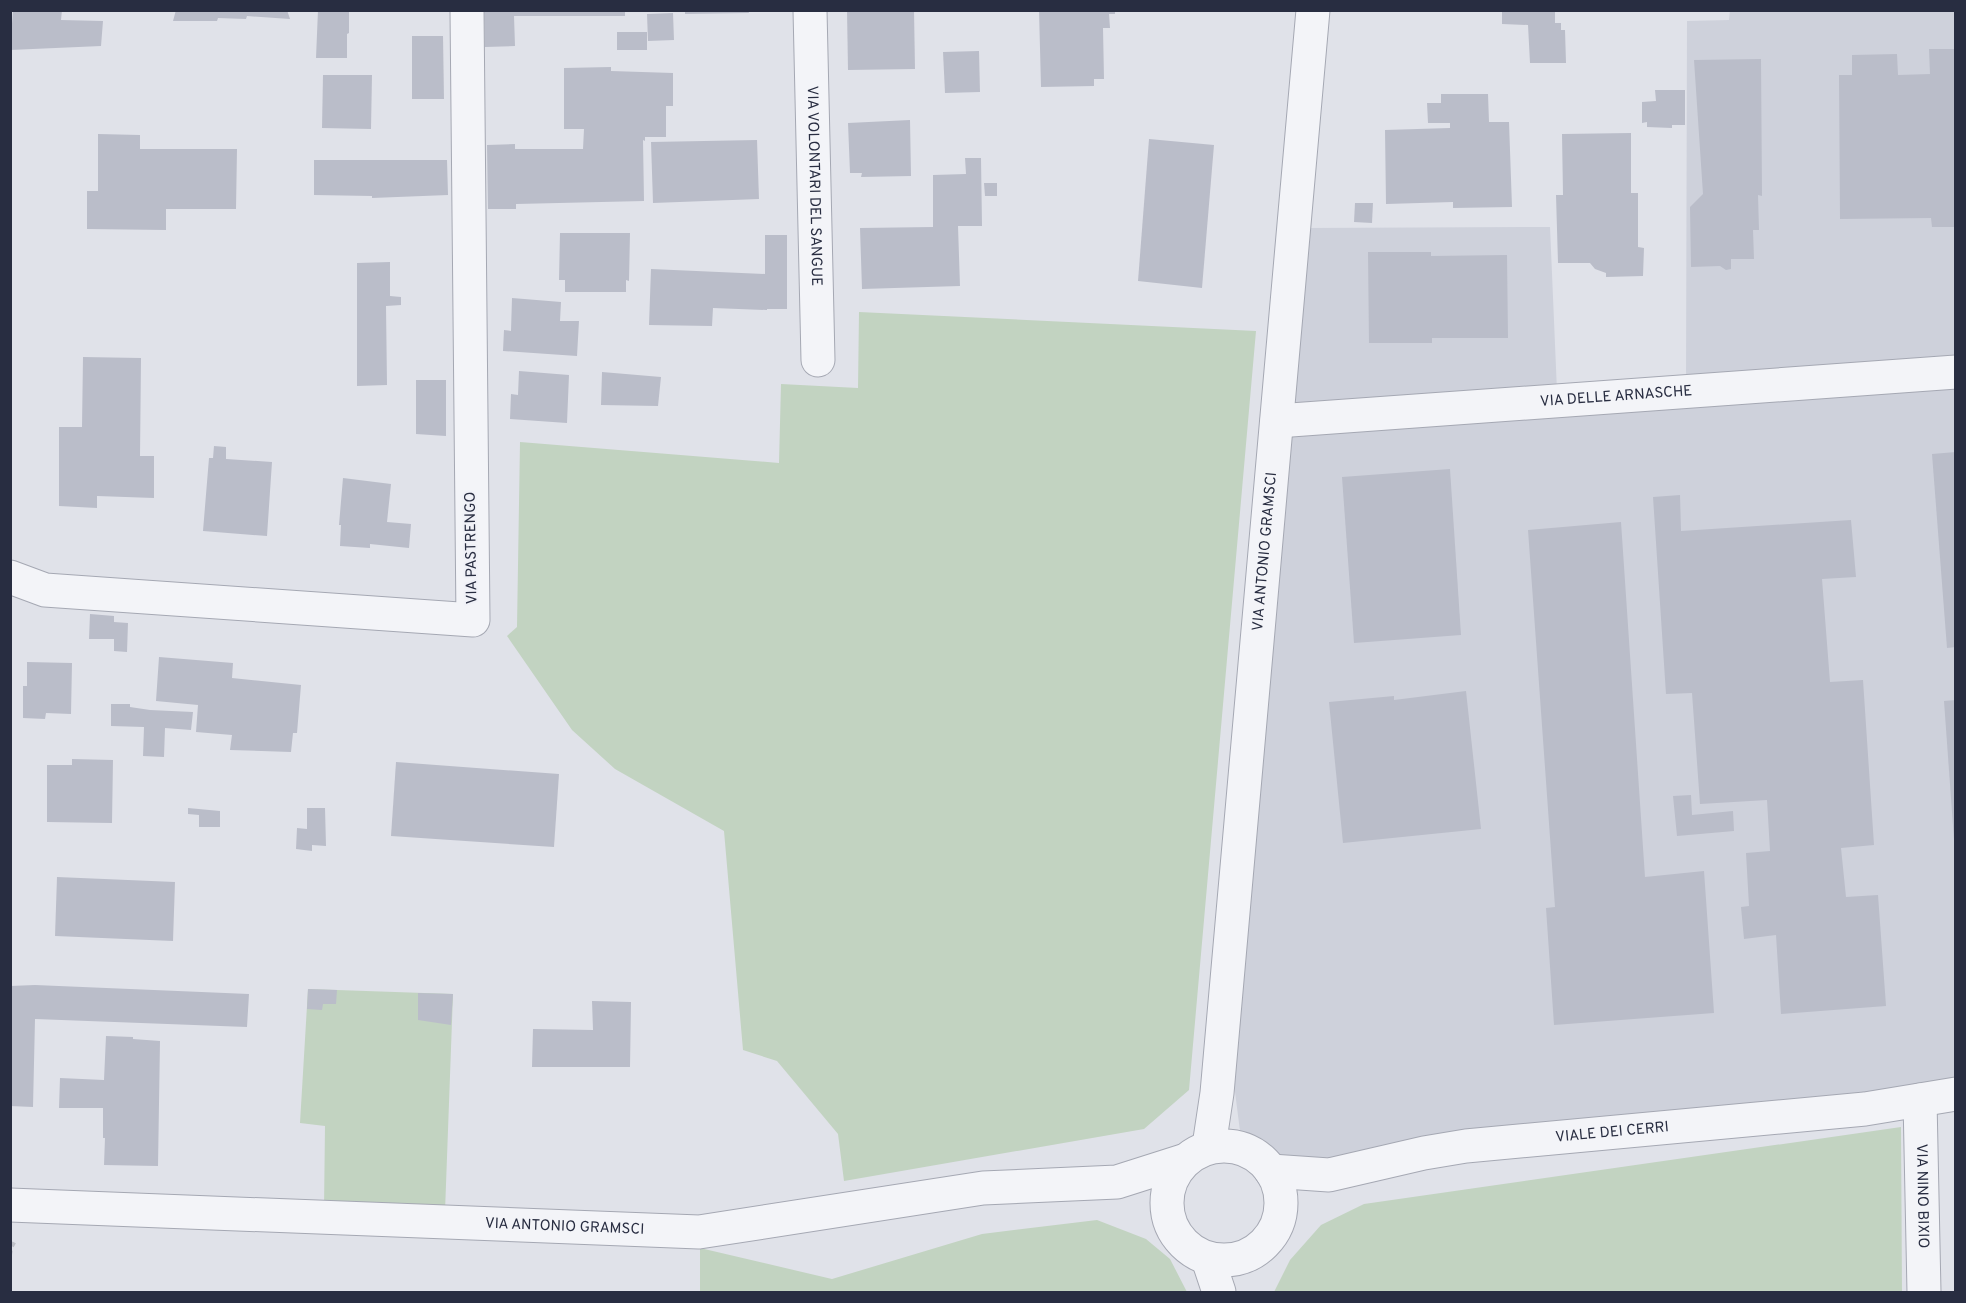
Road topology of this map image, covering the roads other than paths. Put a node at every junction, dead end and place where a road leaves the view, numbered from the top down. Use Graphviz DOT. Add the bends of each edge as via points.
graph roads {
  1 [pos="467,10"];
  2 [pos="810,10"];
  3 [pos="1313,10"];
  4 [pos="818,360"];
  5 [pos="1956,372"];
  6 [pos="1278,421"];
  7 [pos="10,577"];
  8 [pos="1956,1094"];
  9 [pos="1920,1100"];
  10 [pos="1210,1151"];
  11 [pos="1271,1171"];
  12 [pos="1329,1175"];
  13 [pos="1117,1182"];
  14 [pos="10,1205"];
  15 [pos="1167,1218"];
  16 [pos="1280,1219"];
  17 [pos="1223,1260"];
  18 [pos="1219,1293"];
  19 [pos="1230,1293"];
  20 [pos="1924,1293"];
  1 -- 7 [label="street, VIA PASTRENGO" via="473,620 45,590"];
  2 -- 4 [label="street, VIA VOLONTARI DEL SANGUE"];
  3 -- 6 [label="street, VIA ANTONIO GRAMSCI"];
  5 -- 6 [label="street, VIA DELLE ARNASCHE"];
  6 -- 10 [label="street, VIA ANTONIO GRAMSCI"];
  8 -- 9 [label="street, VIALE DEI CERRI"];
  9 -- 12 [label="street, VIALE DEI CERRI" via="1865,1109 1466,1146"];
  9 -- 20 [label="street, VIA NINO BIXIO"];
  10 -- 11 [label="street" via="1265,1162"];
  10 -- 13 [label="street, VIA ANTONIO GRAMSCI"];
  10 -- 15 [label="street" via="1167,1187"];
  11 -- 12 [label="street, VIALE DEI CERRI"];
  11 -- 16 [label="street" via="1281,1188"];
  12 -- 16 [label="street"];
  13 -- 14 [label="street, VIA ANTONIO GRAMSCI" via="983,1188 699,1232"];
  13 -- 15 [label="street"];
  15 -- 17 [label="street" via="1181,1244"];
  16 -- 17 [label="street" via="1264,1245"];
  17 -- 18 [label="street"];
  17 -- 19 [label="street"];
}
